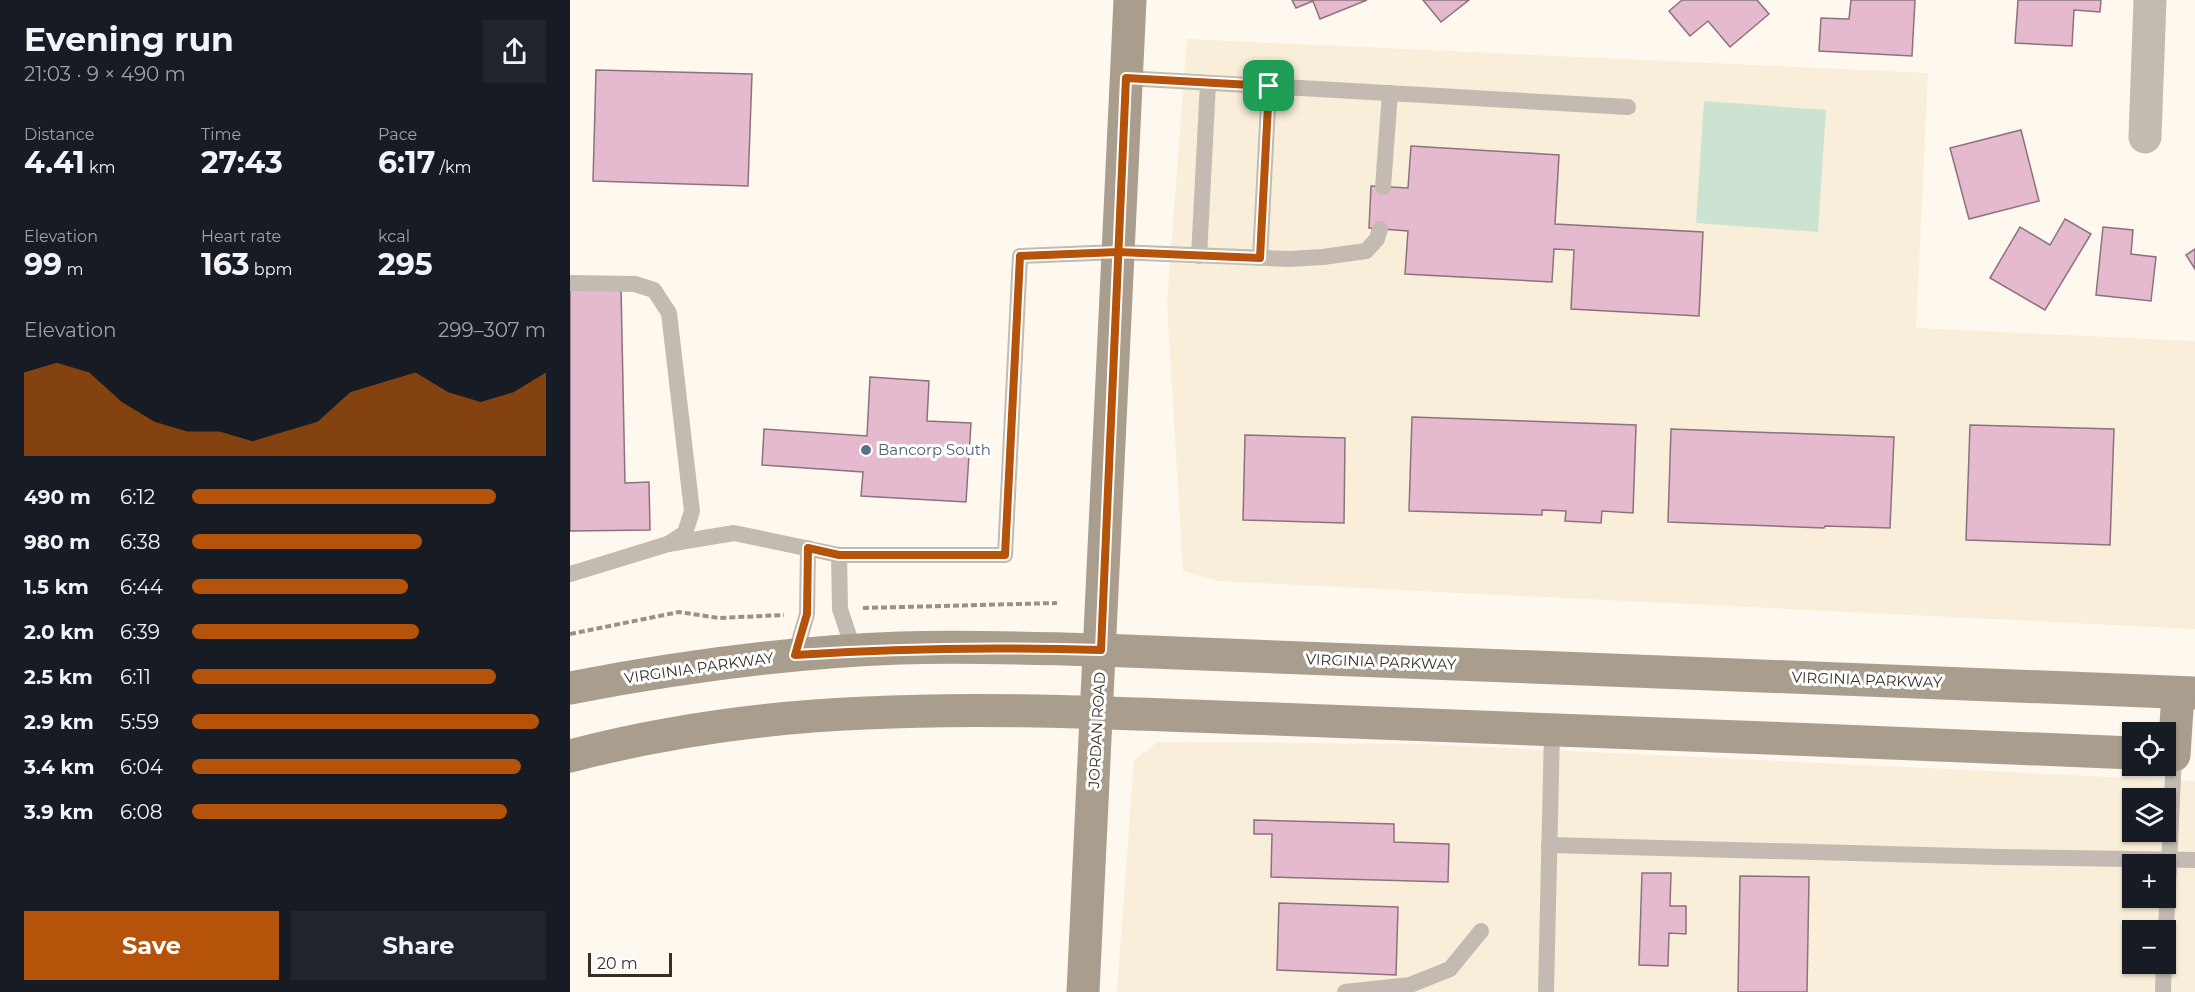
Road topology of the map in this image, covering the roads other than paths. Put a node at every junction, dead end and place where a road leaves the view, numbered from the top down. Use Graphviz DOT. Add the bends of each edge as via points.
graph roads {
  1 [pos="1130,0"];
  2 [pos="2150,0"];
  3 [pos="1126,78"];
  4 [pos="1208,83"];
  5 [pos="1269,86"];
  6 [pos="1390,93"];
  7 [pos="1628,107"];
  8 [pos="2145,137"];
  9 [pos="1383,187"];
  10 [pos="1380,229"];
  11 [pos="1118,252"];
  12 [pos="1199,256"];
  13 [pos="1260,258"];
  14 [pos="570,283"];
  15 [pos="668,544"];
  16 [pos="808,548"];
  17 [pos="839,555"];
  18 [pos="570,574"];
  19 [pos="1101,650"];
  20 [pos="854,651"];
  21 [pos="795,655"];
  22 [pos="570,688"];
  23 [pos="2186,693"];
  24 [pos="1098,713"];
  25 [pos="1552,730"];
  26 [pos="2122,753"];
  27 [pos="2178,755"];
  28 [pos="570,756"];
  29 [pos="1549,845"];
  30 [pos="2169,854"];
  31 [pos="2122,858"];
  32 [pos="2176,859"];
  33 [pos="2195,860"];
  34 [pos="1481,931"];
  35 [pos="2164,974"];
  36 [pos="1083,992"];
  37 [pos="1345,992"];
  38 [pos="1546,992"];
  39 [pos="2163,992"];
  1 -- 3 [label="main road, JORDAN ROAD"];
  2 -- 8 [label="street"];
  3 -- 4 [label="lane"];
  3 -- 11 [label="main road, JORDAN ROAD"];
  4 -- 5 [label="lane"];
  4 -- 12 [label="lane"];
  5 -- 6 [label="lane"];
  5 -- 13 [label="lane"];
  6 -- 7 [label="lane"];
  6 -- 9 [label="lane"];
  10 -- 13 [label="lane" via="1377,240 1366,251 1290,260"];
  11 -- 12 [label="lane"];
  11 -- 17 [label="lane" via="1020,256 1005,555"];
  11 -- 19 [label="main road, JORDAN ROAD"];
  12 -- 13 [label="lane"];
  14 -- 15 [label="lane" via="635,284 654,290 669,313 692,511 685,533"];
  15 -- 16 [label="lane" via="734,533"];
  15 -- 18 [label="lane"];
  16 -- 17 [label="lane"];
  16 -- 21 [label="lane" via="807,614"];
  17 -- 20 [label="lane" via="840,609"];
  19 -- 20 [label="main road, VIRGINIA PARKWAY" via="961,647"];
  19 -- 23 [label="main road, VIRGINIA PARKWAY"];
  19 -- 24 [label="main road, JORDAN ROAD"];
  20 -- 21 [label="main road, VIRGINIA PARKWAY"];
  21 -- 22 [label="main road, VIRGINIA PARKWAY"];
  23 -- 27 [label="main road"];
  24 -- 25 [label="main road"];
  24 -- 28 [label="main road" via="939,711 806,717 642,739"];
  24 -- 36 [label="main road, JORDAN ROAD"];
  25 -- 26 [label="main road"];
  25 -- 29 [label="lane"];
  27 -- 30 [label="lane"];
  29 -- 31 [label="lane"];
  29 -- 38 [label="lane"];
  32 -- 33 [label="lane"];
  34 -- 37 [label="lane" via="1450,969 1410,985"];
  35 -- 39 [label="lane"];
}
